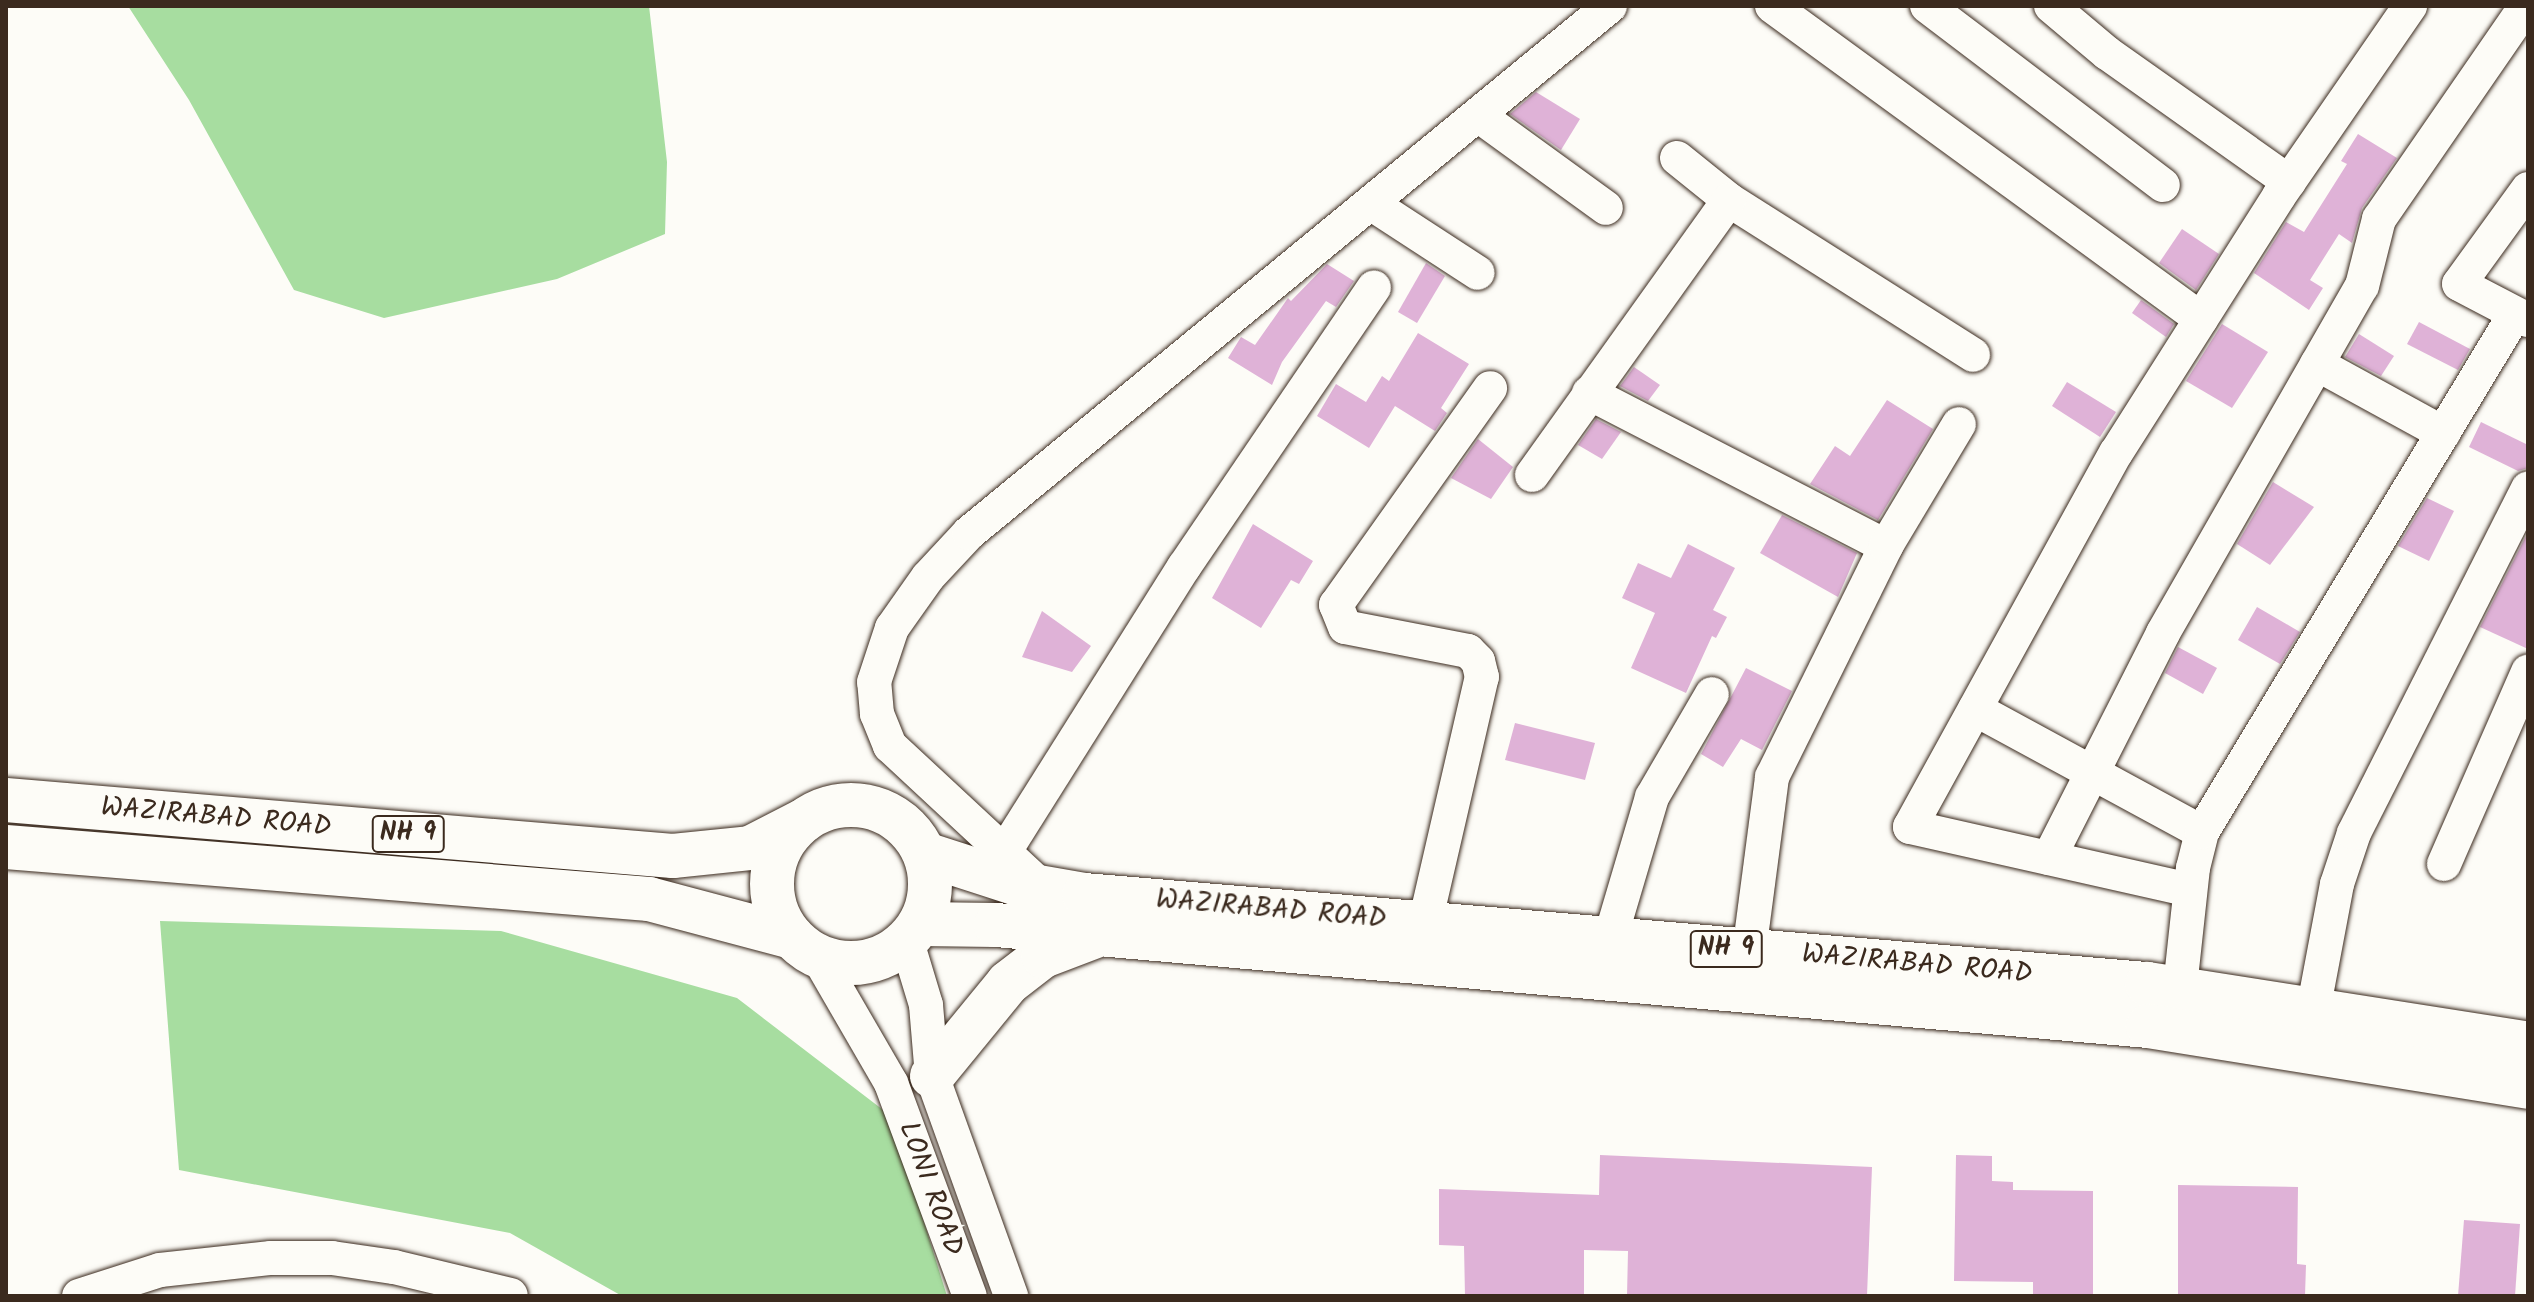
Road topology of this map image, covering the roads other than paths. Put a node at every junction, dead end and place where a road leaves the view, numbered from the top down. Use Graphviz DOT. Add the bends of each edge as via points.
graph roads {
  1 [pos="1610,6"];
  2 [pos="1772,6"];
  3 [pos="1927,6"];
  4 [pos="2410,6"];
  5 [pos="2526,6"];
  6 [pos="2062,10"];
  7 [pos="1478,115"];
  8 [pos="1677,158"];
  9 [pos="2289,182"];
  10 [pos="2163,185"];
  11 [pos="2528,189"];
  12 [pos="1729,200"];
  13 [pos="1372,204"];
  14 [pos="1606,208"];
  15 [pos="1478,273"];
  16 [pos="1374,287"];
  17 [pos="2522,317"];
  18 [pos="2201,319"];
  19 [pos="1973,355"];
  20 [pos="2317,364"];
  21 [pos="1490,388"];
  22 [pos="1589,393"];
  23 [pos="1959,424"];
  24 [pos="2443,433"];
  25 [pos="1532,475"];
  26 [pos="2528,488"];
  27 [pos="1886,546"];
  28 [pos="2528,672"];
  29 [pos="1712,694"];
  30 [pos="1975,709"];
  31 [pos="2090,771"];
  32 [pos="6,800"];
  33 [pos="803,821"];
  34 [pos="2202,832"];
  35 [pos="6,847"];
  36 [pos="1005,851"];
  37 [pos="925,854"];
  38 [pos="2049,858"];
  39 [pos="2444,864"];
  40 [pos="1043,888"];
  41 [pos="2190,890"];
  42 [pos="1425,923"];
  43 [pos="913,933"];
  44 [pos="1101,934"];
  45 [pos="1610,939"];
  46 [pos="805,947"];
  47 [pos="1747,970"];
  48 [pos="2177,1010"];
  49 [pos="2313,1011"];
  50 [pos="2526,1039"];
  51 [pos="912,1079"];
  52 [pos="2528,1087"];
  53 [pos="511,1295"];
  54 [pos="79,1296"];
  55 [pos="970,1296"];
  56 [pos="1011,1296"];
  1 -- 7 [label="street"];
  2 -- 18 [label="street"];
  3 -- 10 [label="street"];
  4 -- 9 [label="street"];
  5 -- 20 [label="street" via="2385,208 2362,286"];
  6 -- 9 [label="street"];
  7 -- 13 [label="street"];
  7 -- 14 [label="street"];
  8 -- 12 [label="street"];
  9 -- 18 [label="street"];
  11 -- 17 [label="street" via="2459,284"];
  12 -- 19 [label="street"];
  12 -- 22 [label="street"];
  13 -- 15 [label="street"];
  13 -- 36 [label="street" via="969,533 928,577 892,628 874,682 877,714 890,746"];
  16 -- 36 [label="street" via="1184,567"];
  17 -- 24 [label="street"];
  18 -- 30 [label="street" via="2116,453"];
  20 -- 24 [label="street"];
  20 -- 31 [label="street"];
  21 -- 42 [label="street" via="1336,605 1345,627 1468,651 1478,661 1482,677"];
  22 -- 25 [label="street"];
  22 -- 27 [label="street"];
  23 -- 27 [label="street"];
  24 -- 34 [label="street"];
  26 -- 49 [label="street" via="2354,833 2337,884"];
  27 -- 47 [label="street" via="1772,777"];
  28 -- 39 [label="street"];
  29 -- 45 [label="street" via="1652,797"];
  30 -- 31 [label="street"];
  30 -- 38 [label="street" via="1910,827"];
  31 -- 34 [label="street"];
  31 -- 38 [label="street"];
  32 -- 33 [label="main road, WAZIRABAD ROAD / NH 9" via="673,856 750,848"];
  33 -- 37 [label="main road" via="844,805 868,807 908,828"];
  33 -- 46 [label="main road" via="781,845 771,876 775,909"];
  34 -- 41 [label="street"];
  35 -- 46 [label="main road, WAZIRABAD ROAD / NH 9" via="649,899"];
  36 -- 40 [label="street"];
  37 -- 40 [label="main road, WAZIRABAD ROAD / NH 9"];
  37 -- 43 [label="main road" via="931,878"];
  38 -- 41 [label="street"];
  40 -- 42 [label="main road, WAZIRABAD ROAD / NH 9"];
  41 -- 48 [label="street"];
  42 -- 45 [label="main road, WAZIRABAD ROAD / NH 9"];
  43 -- 44 [label="main road, WAZIRABAD ROAD / NH 9"];
  43 -- 46 [label="main road" via="872,961 850,964"];
  43 -- 51 [label="street" via="926,1005"];
  44 -- 47 [label="main road, WAZIRABAD ROAD / NH 9"];
  44 -- 51 [label="main road" via="1043,956 1008,983"];
  45 -- 47 [label="main road, WAZIRABAD ROAD / NH 9"];
  46 -- 51 [label="street"];
  47 -- 48 [label="main road, WAZIRABAD ROAD / NH 9"];
  48 -- 49 [label="main road, WAZIRABAD ROAD / NH 9"];
  48 -- 52 [label="main road, WAZIRABAD ROAD / NH 9"];
  49 -- 50 [label="main road, WAZIRABAD ROAD / NH 9"];
  51 -- 55 [label="street, LONI ROAD"];
  51 -- 56 [label="street, LONI ROAD" via="946,1117"];
  53 -- 54 [label="street" via="394,1267 332,1258 271,1258 160,1270"];
}
